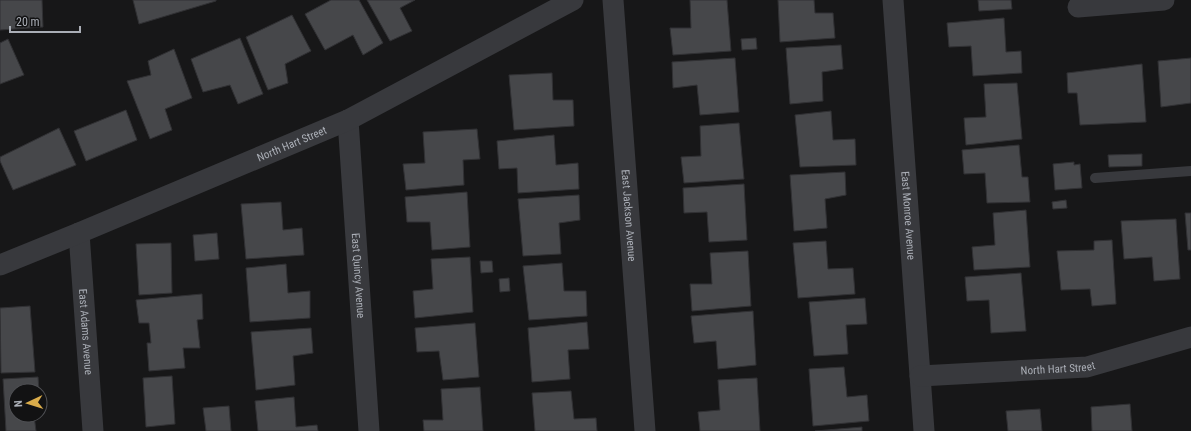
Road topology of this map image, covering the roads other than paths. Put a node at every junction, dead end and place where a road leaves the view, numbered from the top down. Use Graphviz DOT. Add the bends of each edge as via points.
graph roads {
  1 [pos="573,0"];
  2 [pos="613,0"];
  3 [pos="893,0"];
  4 [pos="1164,0"];
  5 [pos="1078,7"];
  6 [pos="348,120"];
  7 [pos="1191,171"];
  8 [pos="1095,178"];
  9 [pos="80,233"];
  10 [pos="0,265"];
  11 [pos="1191,337"];
  12 [pos="920,376"];
  13 [pos="93,431"];
  14 [pos="369,431"];
  15 [pos="645,431"];
  16 [pos="924,431"];
  1 -- 6 [label="street, North Hart Street"];
  2 -- 15 [label="street, East Jackson Avenue"];
  3 -- 12 [label="street, East Monroe Avenue"];
  4 -- 5 [label="street"];
  6 -- 9 [label="street, North Hart Street"];
  6 -- 14 [label="street, East Quincy Avenue"];
  7 -- 8 [label="lane"];
  9 -- 10 [label="street, North Hart Street"];
  9 -- 13 [label="street, East Adams Avenue"];
  11 -- 12 [label="street, North Hart Street" via="1087,367"];
  12 -- 16 [label="street, East Monroe Avenue"];
}
